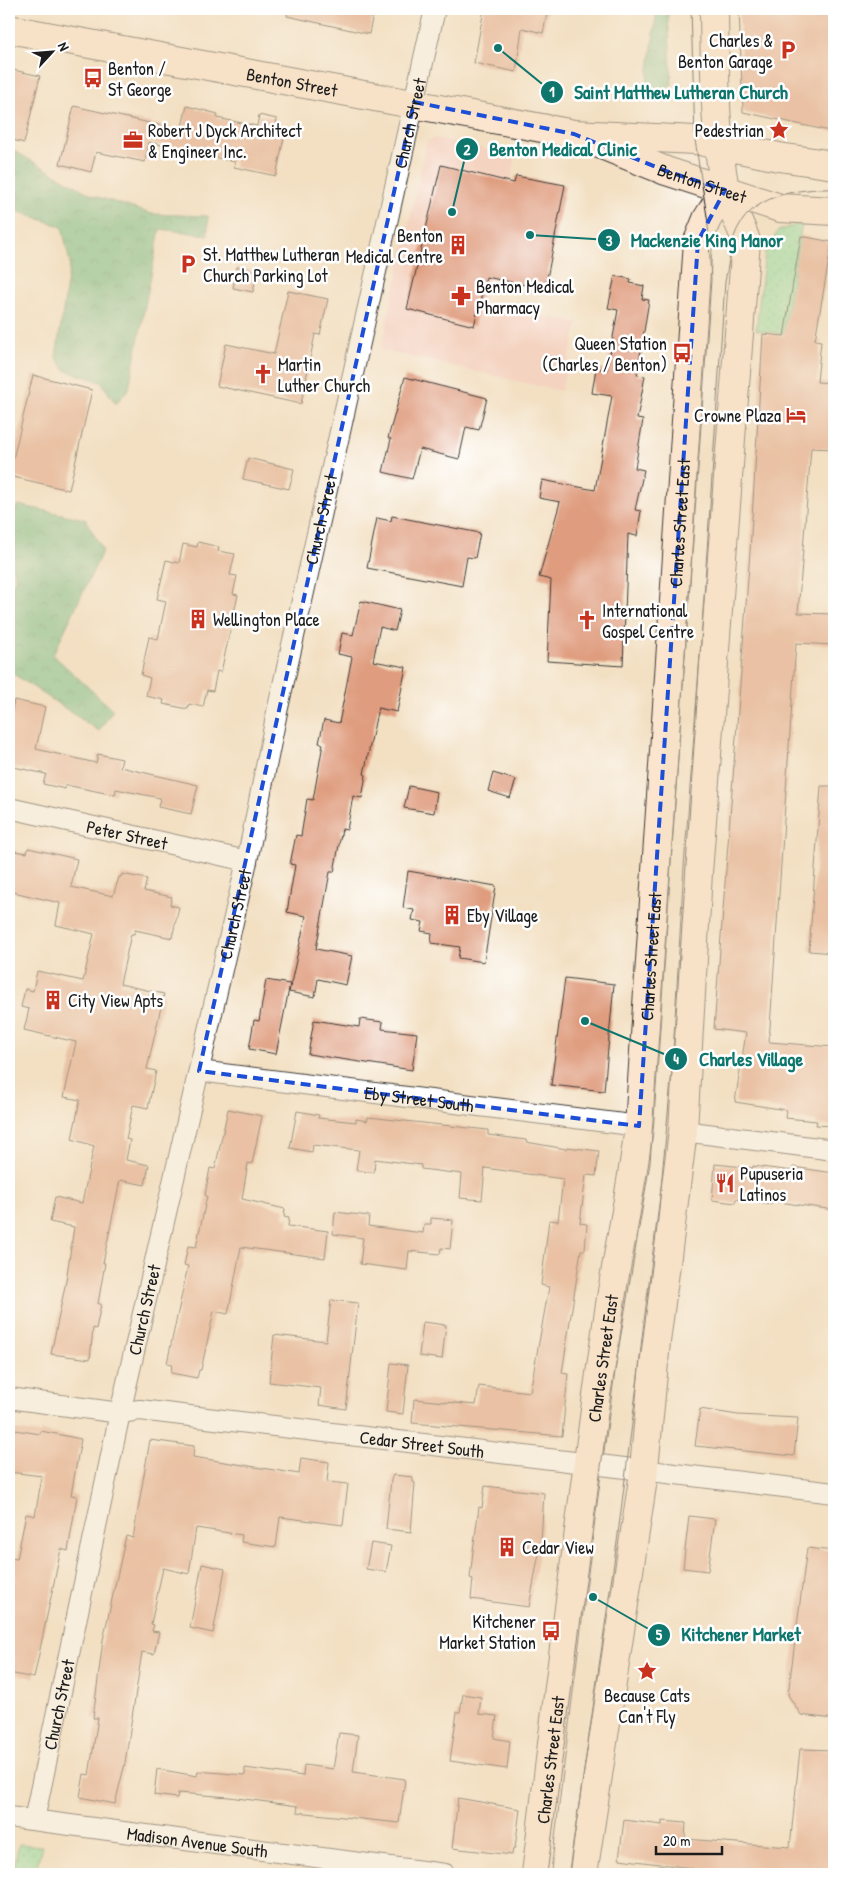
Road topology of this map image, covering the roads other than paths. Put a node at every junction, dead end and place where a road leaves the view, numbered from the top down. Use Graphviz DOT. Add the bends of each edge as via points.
graph roads {
  1 [pos="435,9"];
  2 [pos="714,9"];
  3 [pos="9,29"];
  4 [pos="414,102"];
  5 [pos="574,134"];
  6 [pos="720,144"];
  7 [pos="834,165"];
  8 [pos="725,190"];
  9 [pos="780,208"];
  10 [pos="834,211"];
  11 [pos="746,241"];
  12 [pos="9,808"];
  13 [pos="247,861"];
  14 [pos="199,1071"];
  15 [pos="639,1126"];
  16 [pos="683,1131"];
  17 [pos="834,1150"];
  18 [pos="9,1398"];
  19 [pos="120,1413"];
  20 [pos="587,1462"];
  21 [pos="644,1470"];
  22 [pos="834,1493"];
  23 [pos="9,1817"];
  24 [pos="34,1820"];
  25 [pos="445,1874"];
  26 [pos="536,1874"];
  27 [pos="583,1874"];
  1 -- 4 [label="street, Church Street"];
  2 -- 6 [label="main road"];
  3 -- 4 [label="main road, Benton Street"];
  4 -- 5 [label="main road, Benton Street"];
  4 -- 13 [label="street, Church Street" via="277,712"];
  5 -- 6 [label="main road, Benton Street"];
  5 -- 8 [label="main road, Benton Street" via="666,171"];
  6 -- 7 [label="main road, Benton Street"];
  6 -- 8 [label="main road"];
  8 -- 9 [label="main road, Benton Street"];
  8 -- 11 [label="main road"];
  8 -- 15 [label="main road, Charles Street East" via="698,241"];
  9 -- 10 [label="main road, Benton Street"];
  9 -- 11 [label="main road" via="758,223"];
  11 -- 16 [label="main road" via="698,872"];
  12 -- 13 [label="street, Peter Street"];
  13 -- 14 [label="street, Church Street"];
  14 -- 15 [label="street, Eby Street South"];
  14 -- 19 [label="street, Church Street"];
  15 -- 20 [label="main road, Charles Street East" via="633,1179 610,1296"];
  16 -- 17 [label="street"];
  16 -- 21 [label="main road" via="656,1342"];
  18 -- 19 [label="street, Cedar Street South"];
  19 -- 20 [label="street, Cedar Street South" via="140,1410"];
  19 -- 24 [label="street, Church Street"];
  20 -- 21 [label="street, Cedar Street South"];
  20 -- 26 [label="main road, Charles Street East"];
  21 -- 22 [label="street, Cedar Street South"];
  21 -- 27 [label="main road"];
  23 -- 24 [label="street, Madison Avenue South"];
  24 -- 25 [label="street, Madison Avenue South"];
}
